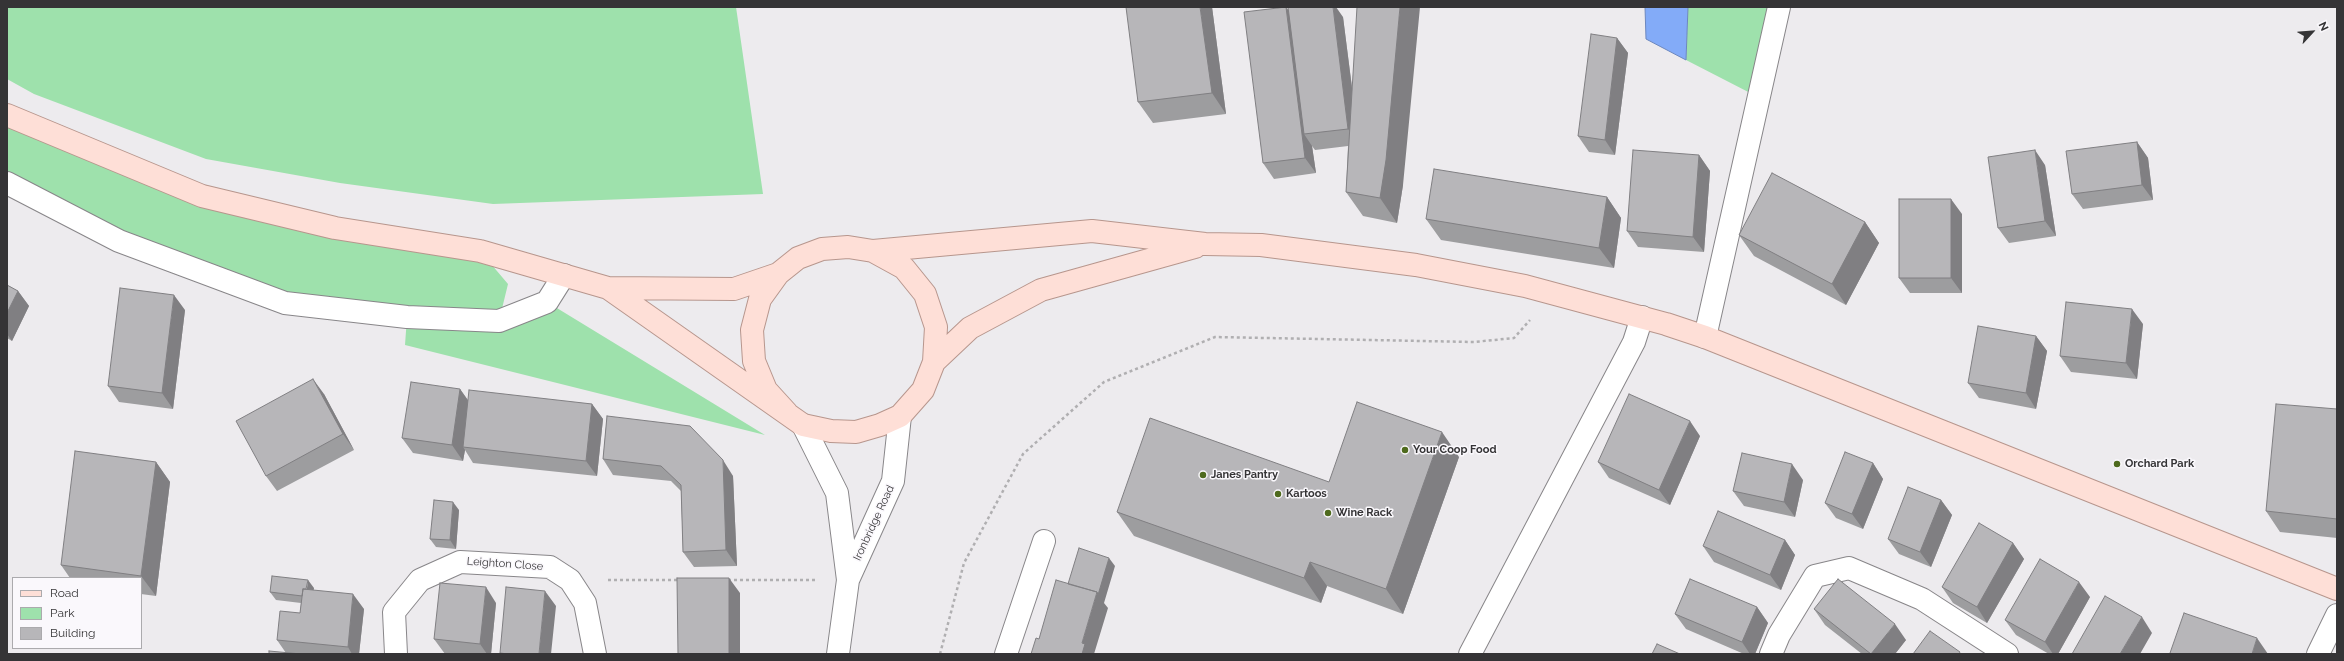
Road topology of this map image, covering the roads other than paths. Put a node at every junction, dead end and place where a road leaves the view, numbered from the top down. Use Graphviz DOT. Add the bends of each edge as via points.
graph roads {
  1 [pos="1779,7"];
  2 [pos="7,115"];
  3 [pos="7,183"];
  4 [pos="1205,244"];
  5 [pos="873,251"];
  6 [pos="778,274"];
  7 [pos="564,276"];
  8 [pos="608,288"];
  9 [pos="1642,317"];
  10 [pos="1705,337"];
  11 [pos="934,362"];
  12 [pos="900,416"];
  13 [pos="795,419"];
  14 [pos="1044,541"];
  15 [pos="848,580"];
  16 [pos="2337,589"];
  17 [pos="2337,616"];
  18 [pos="396,654"];
  19 [pos="595,654"];
  20 [pos="838,654"];
  21 [pos="1006,654"];
  22 [pos="1470,654"];
  23 [pos="1771,654"];
  24 [pos="2008,654"];
  25 [pos="2318,654"];
  1 -- 10 [label="street"];
  2 -- 7 [label="main road" via="202,196 335,228 480,250"];
  3 -- 7 [label="street" via="119,241 286,303 407,317 499,321 547,302"];
  4 -- 5 [label="main road" via="1092,231"];
  4 -- 9 [label="main road" via="1261,245 1416,265 1526,286"];
  4 -- 11 [label="main road" via="1041,290 970,328"];
  5 -- 6 [label="main road" via="848,246 822,249 798,258"];
  5 -- 11 [label="main road" via="904,268 925,294 936,327"];
  6 -- 8 [label="main road" via="734,288"];
  6 -- 13 [label="main road" via="760,299 752,330 754,361 766,390"];
  7 -- 8 [label="main road"];
  8 -- 13 [label="main road"];
  9 -- 10 [label="main road"];
  9 -- 22 [label="street" via="1634,342"];
  10 -- 16 [label="main road"];
  11 -- 12 [label="main road" via="923,390"];
  12 -- 13 [label="main road" via="856,432 832,432"];
  12 -- 15 [label="street, Ironbridge Road" via="893,481"];
  13 -- 15 [label="street, Ironbridge Road" via="837,493"];
  14 -- 21 [label="street"];
  15 -- 20 [label="street, Ironbridge Road"];
  17 -- 25 [label="street"];
  18 -- 19 [label="street, Leighton Close" via="394,612 420,580 460,562 550,567 570,580 585,603"];
  23 -- 24 [label="street" via="1779,635 1815,576 1849,568 1922,599"];
}
